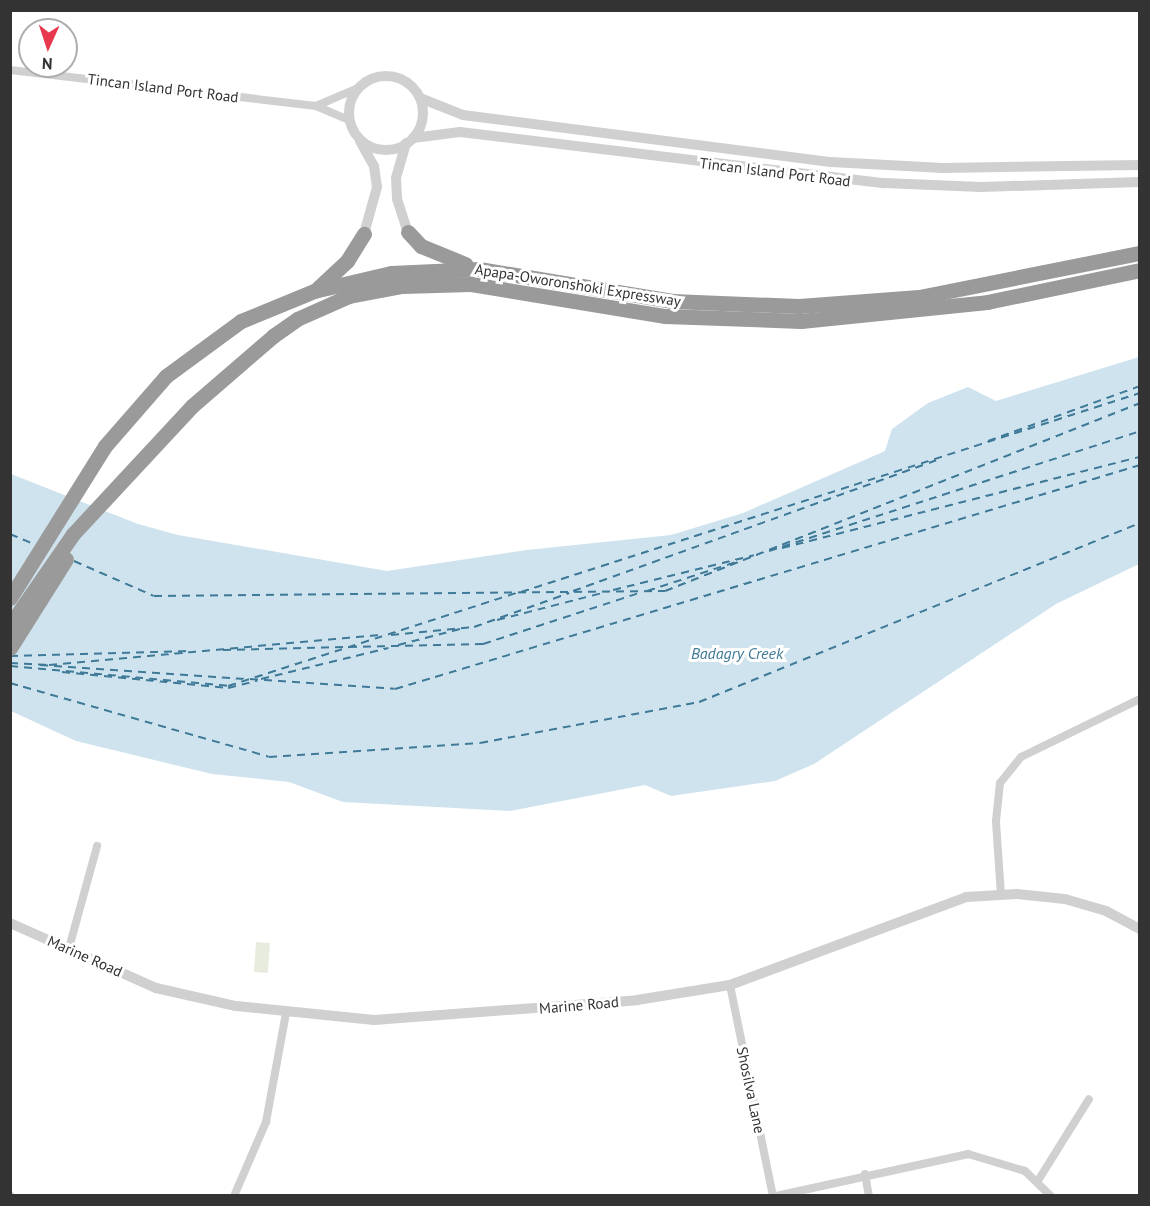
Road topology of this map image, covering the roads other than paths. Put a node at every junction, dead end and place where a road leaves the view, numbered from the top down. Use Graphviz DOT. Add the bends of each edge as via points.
graph roads {
  1 [pos="10,70"];
  2 [pos="358,88"];
  3 [pos="420,98"];
  4 [pos="316,106"];
  5 [pos="349,120"];
  6 [pos="359,138"];
  7 [pos="410,141"];
  8 [pos="1140,165"];
  9 [pos="1140,182"];
  10 [pos="408,232"];
  11 [pos="364,234"];
  12 [pos="1140,253"];
  13 [pos="479,269"];
  14 [pos="1140,270"];
  15 [pos="315,291"];
  16 [pos="54,526"];
  17 [pos="73,534"];
  18 [pos="10,579"];
  19 [pos="10,598"];
  20 [pos="10,625"];
  21 [pos="10,648"];
  22 [pos="1140,699"];
  23 [pos="97,846"];
  24 [pos="1001,895"];
  25 [pos="10,923"];
  26 [pos="1140,929"];
  27 [pos="69,948"];
  28 [pos="729,985"];
  29 [pos="286,1013"];
  30 [pos="1089,1099"];
  31 [pos="865,1174"];
  32 [pos="1039,1179"];
  33 [pos="234,1196"];
  34 [pos="774,1196"];
  35 [pos="869,1196"];
  36 [pos="1051,1196"];
  1 -- 4 [label="street, Tincan Island Port Road"];
  2 -- 3 [label="street" via="373,78 392,76 409,84"];
  2 -- 4 [label="street, Tincan Island Port Road"];
  2 -- 5 [label="street" via="351,100"];
  3 -- 7 [label="street" via="422,119"];
  3 -- 8 [label="street, Tincan Island Port Road" via="462,115 831,162 955,168"];
  4 -- 5 [label="street, Tincan Island Port Road"];
  5 -- 6 [label="street"];
  6 -- 7 [label="street" via="378,149"];
  6 -- 11 [label="street" via="374,166 377,187"];
  7 -- 9 [label="street, Tincan Island Port Road" via="460,132 884,183 991,187"];
  7 -- 10 [label="street" via="396,178 397,199"];
  10 -- 13 [label="highway" via="429,250"];
  11 -- 15 [label="highway" via="347,261"];
  12 -- 13 [label="highway, Apapa-Oworonshoki Expressway" via="919,297 799,306 672,301"];
  13 -- 15 [label="highway, Apapa-Oworonshoki Expressway" via="391,273"];
  14 -- 17 [label="highway, Apapa-Oworonshoki Expressway" via="987,302 801,321 665,316 471,284 373,291 322,306 273,336 167,432"];
  15 -- 16 [label="highway, Apapa-Oworonshoki Expressway" via="241,321 185,359 105,446"];
  16 -- 18 [label="highway" via="36,538"];
  16 -- 19 [label="highway, Apapa-Oworonshoki Expressway"];
  17 -- 20 [label="highway, Apapa-Oworonshoki Expressway"];
  17 -- 21 [label="highway" via="65,561"];
  22 -- 24 [label="street" via="1021,757 1000,783 996,821"];
  23 -- 27 [label="street"];
  24 -- 26 [label="street, Marine Road" via="1041,895 1087,904"];
  24 -- 28 [label="street, Marine Road" via="966,897"];
  25 -- 27 [label="street, Marine Road"];
  27 -- 29 [label="street, Marine Road" via="156,988"];
  28 -- 29 [label="street, Marine Road" via="637,1000 375,1020"];
  28 -- 34 [label="street, Shosilva Lane"];
  29 -- 33 [label="street" via="266,1122"];
  30 -- 32 [label="street"];
  31 -- 32 [label="street" via="968,1154 1007,1162"];
  31 -- 34 [label="street"];
  31 -- 35 [label="street"];
  32 -- 36 [label="street"];
}
